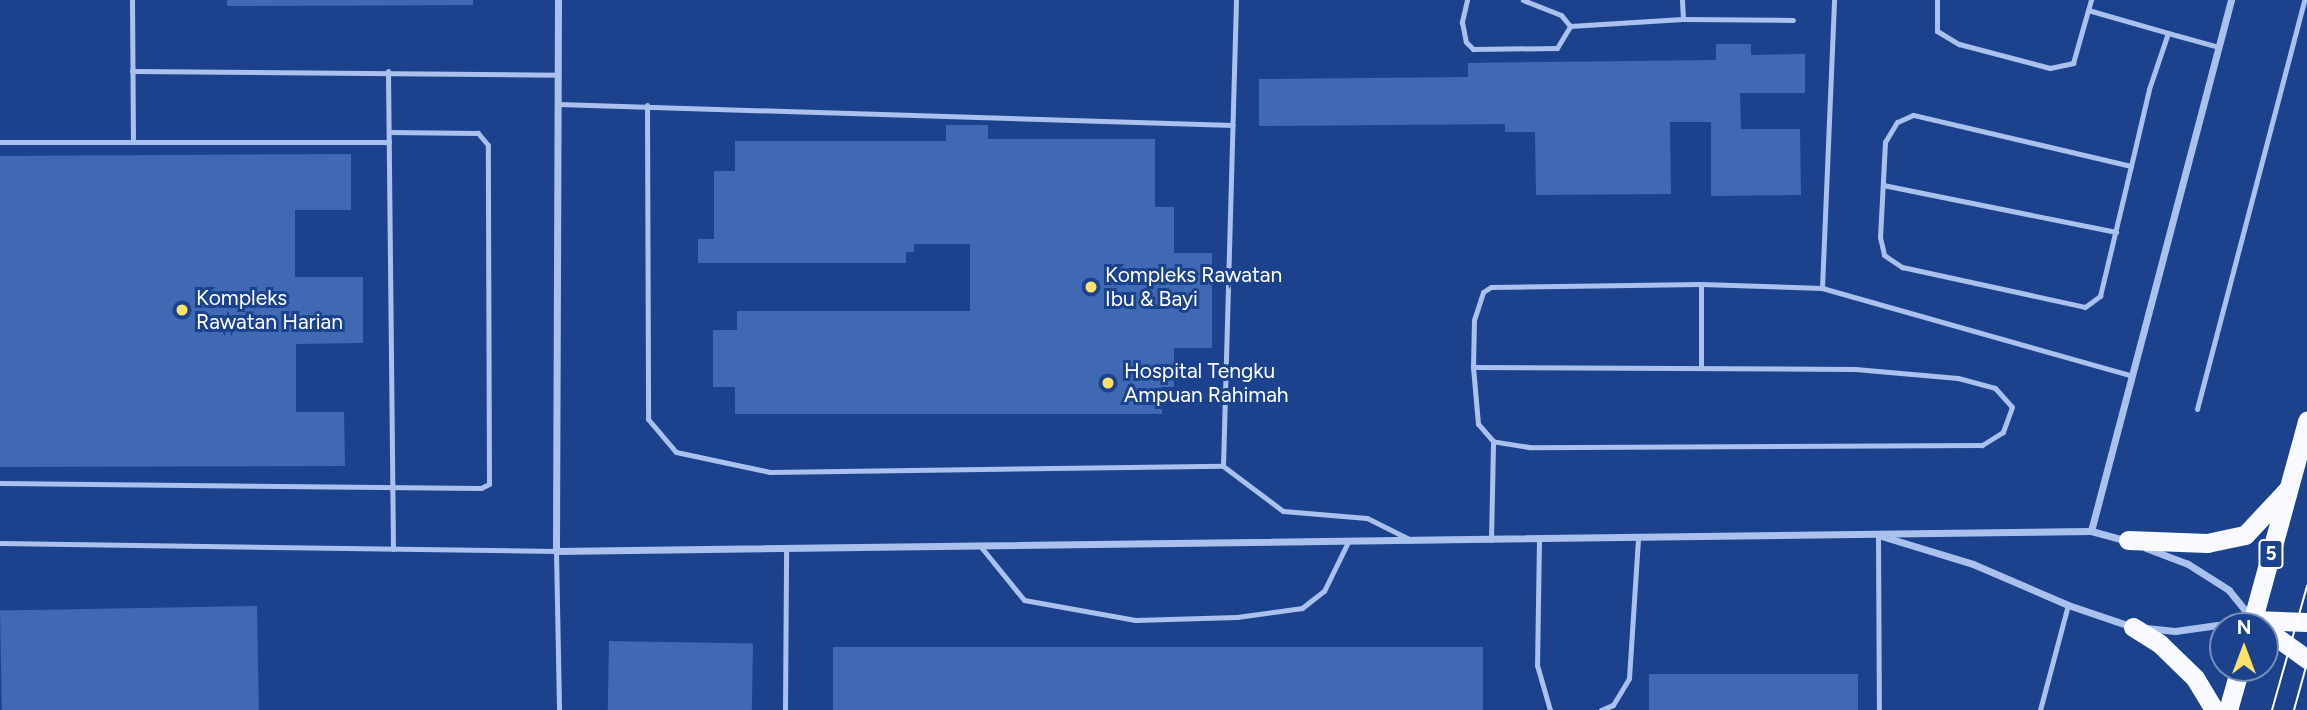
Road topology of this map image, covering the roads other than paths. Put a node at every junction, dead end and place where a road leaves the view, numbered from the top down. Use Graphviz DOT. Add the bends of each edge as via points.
graph roads {
  1 [pos="132,0"];
  2 [pos="558,0"];
  3 [pos="1236,0"];
  4 [pos="1467,0"];
  5 [pos="1522,0"];
  6 [pos="1682,0"];
  7 [pos="1834,0"];
  8 [pos="1937,0"];
  9 [pos="2091,0"];
  10 [pos="2231,0"];
  11 [pos="2304,0"];
  12 [pos="2088,10"];
  13 [pos="1683,19"];
  14 [pos="1793,20"];
  15 [pos="1570,26"];
  16 [pos="2168,33"];
  17 [pos="2219,47"];
  18 [pos="132,71"];
  19 [pos="388,71"];
  20 [pos="558,75"];
  21 [pos="558,104"];
  22 [pos="647,105"];
  23 [pos="1233,125"];
  24 [pos="389,132"];
  25 [pos="0,142"];
  26 [pos="132,142"];
  27 [pos="389,142"];
  28 [pos="2132,166"];
  29 [pos="1882,185"];
  30 [pos="2116,232"];
  31 [pos="1701,284"];
  32 [pos="1822,288"];
  33 [pos="1701,366"];
  34 [pos="1473,367"];
  35 [pos="2132,376"];
  36 [pos="2197,409"];
  37 [pos="2307,421"];
  38 [pos="1493,441"];
  39 [pos="1223,466"];
  40 [pos="0,484"];
  41 [pos="391,486"];
  42 [pos="2289,486"];
  43 [pos="2091,531"];
  44 [pos="1878,535"];
  45 [pos="1638,539"];
  46 [pos="1491,540"];
  47 [pos="1539,540"];
  48 [pos="2128,540"];
  49 [pos="1348,542"];
  50 [pos="1413,542"];
  51 [pos="0,543"];
  52 [pos="981,547"];
  53 [pos="393,549"];
  54 [pos="786,549"];
  55 [pos="556,551"];
  56 [pos="2068,606"];
  57 [pos="2247,612"];
  58 [pos="2260,612"];
  59 [pos="2307,622"];
  60 [pos="2279,624"];
  61 [pos="2133,627"];
  62 [pos="2209,629"];
  63 [pos="2279,640"];
  64 [pos="2307,659"];
  65 [pos="2235,682"];
  66 [pos="559,710"];
  67 [pos="786,710"];
  68 [pos="1550,710"];
  69 [pos="1601,710"];
  70 [pos="1878,710"];
  71 [pos="2040,710"];
  72 [pos="2214,710"];
  73 [pos="2228,710"];
  1 -- 18 [label="lane"];
  2 -- 20 [label="street"];
  3 -- 23 [label="lane"];
  4 -- 15 [label="lane" via="1462,22 1466,42 1473,49 1557,48"];
  5 -- 15 [label="lane" via="1561,15"];
  6 -- 13 [label="lane"];
  7 -- 32 [label="lane"];
  8 -- 12 [label="lane" via="1937,31 1959,44 2050,68 2073,63"];
  9 -- 12 [label="lane"];
  10 -- 17 [label="street"];
  11 -- 36 [label="lane"];
  12 -- 16 [label="lane"];
  13 -- 14 [label="lane"];
  13 -- 15 [label="lane"];
  16 -- 17 [label="lane"];
  16 -- 28 [label="lane" via="2149,89"];
  17 -- 35 [label="street"];
  18 -- 19 [label="lane"];
  18 -- 26 [label="lane"];
  19 -- 20 [label="lane"];
  19 -- 24 [label="lane"];
  20 -- 21 [label="street"];
  21 -- 22 [label="lane"];
  21 -- 55 [label="street"];
  22 -- 23 [label="lane"];
  22 -- 39 [label="lane" via="648,419 676,452 770,472"];
  23 -- 39 [label="lane"];
  24 -- 27 [label="lane"];
  24 -- 41 [label="lane" via="478,133 488,145 492,477 481,488"];
  25 -- 26 [label="lane"];
  26 -- 27 [label="lane"];
  27 -- 41 [label="lane"];
  28 -- 29 [label="lane" via="1913,116 1896,122 1885,142"];
  28 -- 30 [label="lane"];
  29 -- 30 [label="lane"];
  29 -- 30 [label="lane" via="1884,255 1902,267 2085,307 2100,296"];
  31 -- 32 [label="lane"];
  31 -- 33 [label="lane"];
  31 -- 34 [label="lane" via="1491,287 1483,292 1474,320"];
  32 -- 35 [label="lane"];
  33 -- 34 [label="lane"];
  33 -- 38 [label="lane" via="1854,369 1958,377 1995,388 2012,407 2003,432 1982,445 1529,447"];
  34 -- 38 [label="lane" via="1478,424"];
  35 -- 43 [label="street"];
  37 -- 42 [label="highway, 5"];
  38 -- 46 [label="lane"];
  39 -- 50 [label="lane" via="1283,512 1367,518"];
  40 -- 41 [label="lane"];
  41 -- 53 [label="lane"];
  42 -- 48 [label="highway" via="2245,535 2207,543"];
  42 -- 58 [label="highway, 5"];
  43 -- 44 [label="street"];
  43 -- 48 [label="street"];
  44 -- 45 [label="street"];
  44 -- 56 [label="street" via="1973,564"];
  44 -- 70 [label="lane"];
  45 -- 47 [label="street"];
  45 -- 69 [label="lane" via="1629,678 1613,705"];
  46 -- 47 [label="street"];
  46 -- 50 [label="street"];
  47 -- 68 [label="lane" via="1537,664"];
  48 -- 57 [label="street" via="2188,564 2229,590"];
  49 -- 50 [label="street"];
  49 -- 52 [label="street"];
  49 -- 52 [label="lane" via="1324,592 1303,608 1237,617 1135,620 1024,600"];
  51 -- 53 [label="lane"];
  52 -- 54 [label="street"];
  53 -- 55 [label="lane"];
  54 -- 55 [label="street"];
  54 -- 67 [label="lane"];
  55 -- 66 [label="lane"];
  56 -- 61 [label="street"];
  56 -- 71 [label="lane"];
  59 -- 60 [label="highway"];
  61 -- 62 [label="street"];
  61 -- 72 [label="highway" via="2160,643 2195,678"];
  63 -- 64 [label="highway"];
  65 -- 73 [label="highway"];
}
